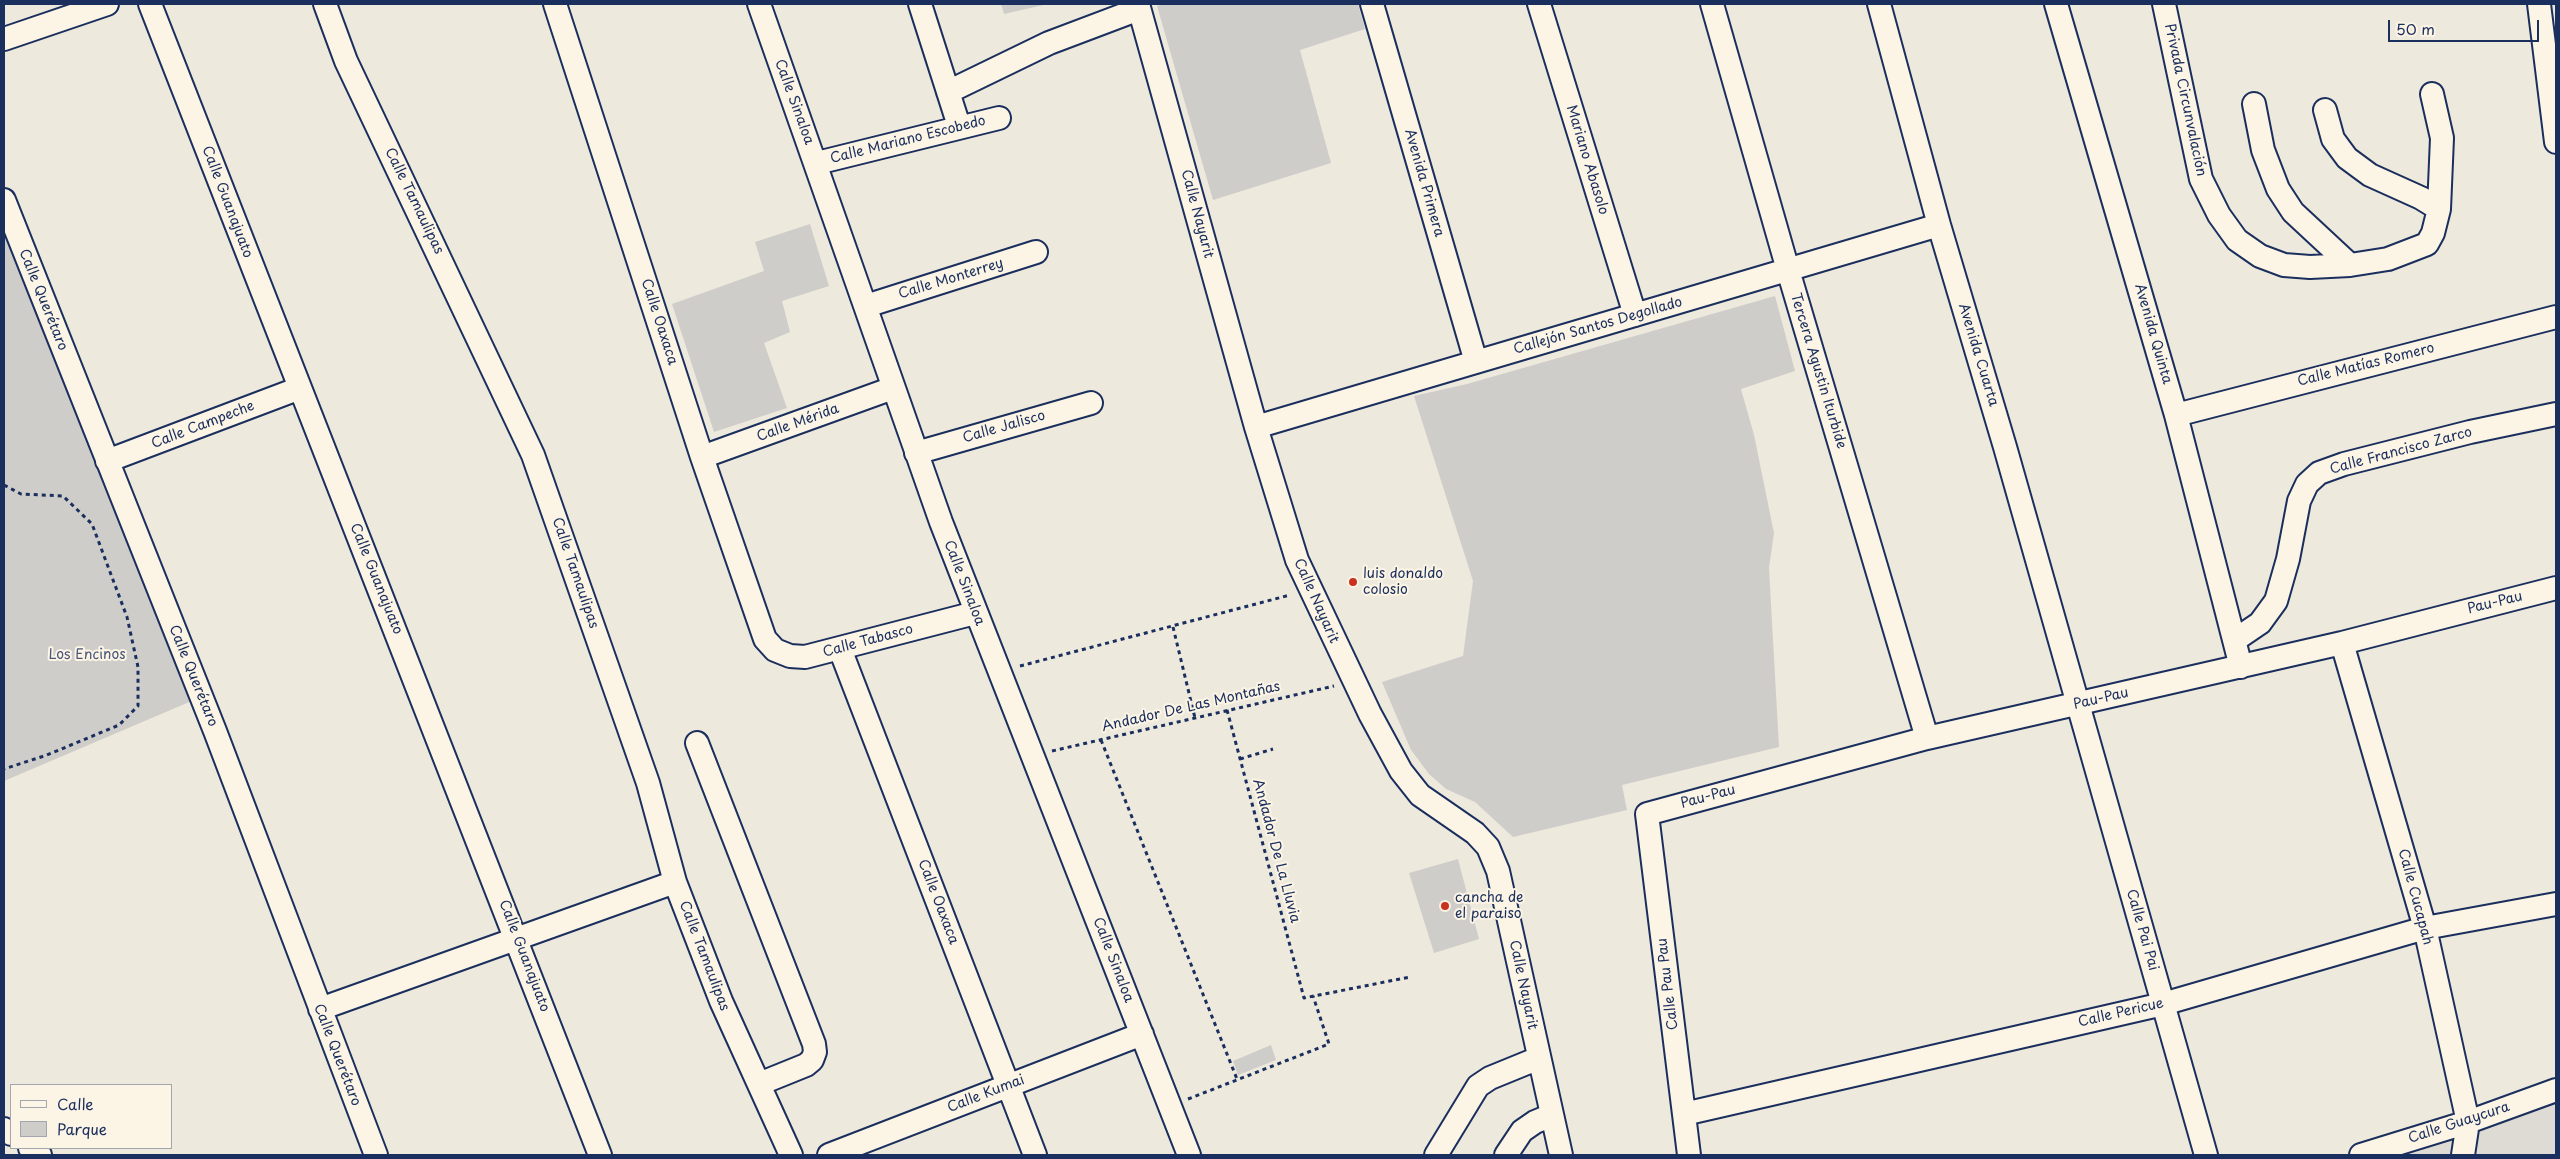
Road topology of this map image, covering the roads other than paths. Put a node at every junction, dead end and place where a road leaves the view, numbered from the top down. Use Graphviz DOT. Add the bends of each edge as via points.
graph roads {
  1 [pos="107,4"];
  2 [pos="150,4"];
  3 [pos="325,4"];
  4 [pos="555,4"];
  5 [pos="760,4"];
  6 [pos="920,4"];
  7 [pos="1373,4"];
  8 [pos="1539,4"];
  9 [pos="1712,4"];
  10 [pos="1879,4"];
  11 [pos="2056,4"];
  12 [pos="2164,4"];
  13 [pos="2539,4"];
  14 [pos="1139,6"];
  15 [pos="4,39"];
  16 [pos="948,92"];
  17 [pos="2432,94"];
  18 [pos="2254,104"];
  19 [pos="2325,110"];
  20 [pos="999,118"];
  21 [pos="959,126"];
  22 [pos="2556,142"];
  23 [pos="817,163"];
  24 [pos="4,200"];
  25 [pos="2439,210"];
  26 [pos="1939,225"];
  27 [pos="1036,252"];
  28 [pos="2350,265"];
  29 [pos="1788,270"];
  30 [pos="866,306"];
  31 [pos="1636,315"];
  32 [pos="2556,316"];
  33 [pos="1476,362"];
  34 [pos="300,388"];
  35 [pos="893,388"];
  36 [pos="1091,403"];
  37 [pos="2556,414"];
  38 [pos="2176,415"];
  39 [pos="1256,427"];
  40 [pos="916,453"];
  41 [pos="702,457"];
  42 [pos="107,461"];
  43 [pos="2556,588"];
  44 [pos="975,613"];
  45 [pos="765,639"];
  46 [pos="2235,640"];
  47 [pos="2342,643"];
  48 [pos="840,649"];
  49 [pos="2241,666"];
  50 [pos="2078,705"];
  51 [pos="1927,738"];
  52 [pos="697,743"];
  53 [pos="1647,814"];
  54 [pos="675,882"];
  55 [pos="2556,904"];
  56 [pos="2425,928"];
  57 [pos="518,939"];
  58 [pos="2164,1004"];
  59 [pos="320,1009"];
  60 [pos="1142,1034"];
  61 [pos="1539,1058"];
  62 [pos="759,1084"];
  63 [pos="1008,1086"];
  64 [pos="2556,1090"];
  65 [pos="1684,1114"];
  66 [pos="1552,1115"];
  67 [pos="2468,1122"];
  68 [pos="839,1154"];
  69 [pos="376,1155"];
  70 [pos="600,1155"];
  71 [pos="791,1155"];
  72 [pos="1035,1155"];
  73 [pos="1189,1155"];
  74 [pos="1436,1155"];
  75 [pos="1506,1155"];
  76 [pos="1561,1155"];
  77 [pos="1688,1155"];
  78 [pos="2206,1155"];
  79 [pos="2361,1155"];
  80 [pos="2463,1155"];
  1 -- 15 [label="street"];
  2 -- 34 [label="street, Calle Guanajuato"];
  3 -- 54 [label="street, Calle Tamaulipas" via="346,60 533,455 648,783"];
  4 -- 41 [label="street, Calle Oaxaca"];
  5 -- 23 [label="street, Calle Sinaloa"];
  6 -- 16 [label="street"];
  7 -- 33 [label="street, Avenida Primera"];
  8 -- 31 [label="street, Mariano Abasolo"];
  9 -- 29 [label="street, Tercera Agustin Iturbide"];
  10 -- 26 [label="street, Avenida Cuarta"];
  11 -- 38 [label="street, Avenida Quinta"];
  12 -- 28 [label="street, Privada Circunvalación" via="2201,179 2219,215 2237,240 2260,256 2284,265"];
  13 -- 22 [label="street"];
  14 -- 16 [label="street" via="1049,43"];
  14 -- 39 [label="street, Calle Nayarit"];
  16 -- 21 [label="street"];
  17 -- 25 [label="street, Privada Circunvalación" via="2442,138"];
  18 -- 28 [label="street" via="2264,150 2278,189 2293,212"];
  19 -- 25 [label="street" via="2333,139 2347,158 2370,175 2421,198"];
  20 -- 21 [label="street, Calle Mariano Escobedo"];
  21 -- 23 [label="street, Calle Mariano Escobedo"];
  23 -- 30 [label="street, Calle Sinaloa"];
  24 -- 42 [label="street, Calle Querétaro"];
  25 -- 28 [label="street, Privada Circunvalación" via="2427,244 2388,259"];
  26 -- 29 [label="street, Callejón Santos Degollado"];
  26 -- 50 [label="street, Avenida Cuarta"];
  27 -- 30 [label="street, Calle Monterrey"];
  29 -- 31 [label="street, Callejón Santos Degollado"];
  29 -- 51 [label="street, Tercera Agustin Iturbide"];
  30 -- 35 [label="street, Calle Sinaloa"];
  31 -- 33 [label="street, Callejón Santos Degollado"];
  32 -- 38 [label="street, Calle Matías Romero"];
  33 -- 39 [label="street, Callejón Santos Degollado"];
  34 -- 42 [label="street, Calle Campeche"];
  34 -- 57 [label="street, Calle Guanajuato"];
  35 -- 40 [label="street, Calle Sinaloa"];
  35 -- 41 [label="street, Calle Mérida"];
  36 -- 40 [label="street, Calle Jalisco"];
  37 -- 46 [label="street, Calle Francisco Zarco" via="2470,432 2319,473 2307,484 2298,501 2288,559 2276,601 2260,623"];
  38 -- 46 [label="street, Avenida Quinta"];
  39 -- 61 [label="street, Calle Nayarit" via="1297,560 1354,682 1401,771 1420,795 1475,833 1488,847 1498,871"];
  40 -- 44 [label="street, Calle Sinaloa"];
  41 -- 45 [label="street, Calle Oaxaca"];
  42 -- 59 [label="street, Calle Querétaro" via="215,731"];
  43 -- 47 [label="street, Pau-Pau"];
  44 -- 48 [label="street, Calle Tabasco"];
  44 -- 60 [label="street, Calle Sinaloa"];
  45 -- 48 [label="street, Calle Tabasco" via="775,650 790,656 805,657"];
  46 -- 49 [label="street, Avenida Quinta"];
  47 -- 49 [label="street, Pau-Pau"];
  47 -- 56 [label="street, Calle Cucapah"];
  48 -- 63 [label="street, Calle Oaxaca"];
  49 -- 50 [label="street, Pau-Pau"];
  50 -- 51 [label="street, Pau-Pau"];
  50 -- 58 [label="street, Calle Pai Pai"];
  51 -- 53 [label="street, Pau-Pau"];
  52 -- 62 [label="street" via="814,1044 815,1052 806,1066"];
  53 -- 65 [label="street, Calle Pau Pau"];
  54 -- 57 [label="street"];
  54 -- 62 [label="street, Calle Tamaulipas" via="720,1001"];
  55 -- 56 [label="street, Calle Pericue"];
  56 -- 58 [label="street, Calle Pericue"];
  56 -- 67 [label="street, Calle Cucapah"];
  57 -- 59 [label="street"];
  57 -- 70 [label="street, Calle Guanajuato"];
  58 -- 65 [label="street, Calle Pericue"];
  58 -- 78 [label="street, Calle Pai Pai"];
  59 -- 69 [label="street, Calle Querétaro"];
  60 -- 63 [label="street, Calle Kumai"];
  60 -- 73 [label="street, Calle Sinaloa"];
  61 -- 66 [label="street, Calle Nayarit"];
  61 -- 74 [label="street" via="1478,1086"];
  62 -- 71 [label="street, Calle Tamaulipas"];
  63 -- 68 [label="street, Calle Kumai"];
  63 -- 72 [label="street, Calle Oaxaca"];
  64 -- 67 [label="street, Calle Guaycura"];
  65 -- 77 [label="street, Calle Pau Pau"];
  66 -- 75 [label="street" via="1522,1131"];
  66 -- 76 [label="street, Calle Nayarit"];
  67 -- 79 [label="street, Calle Guaycura"];
  67 -- 80 [label="street, Calle Cucapah"];
}
